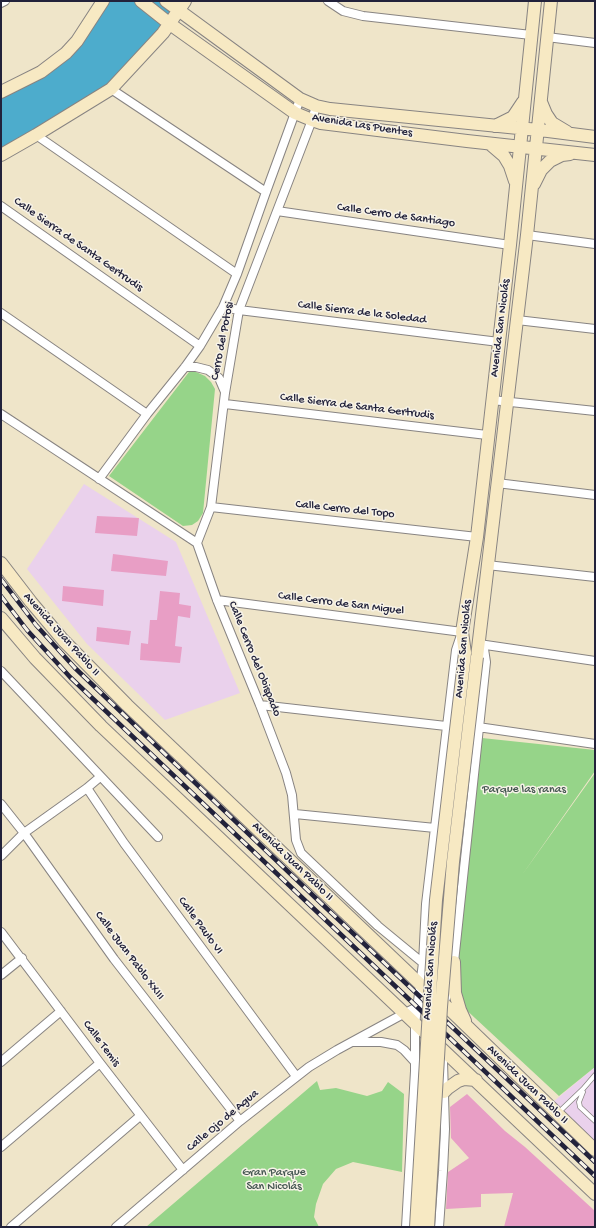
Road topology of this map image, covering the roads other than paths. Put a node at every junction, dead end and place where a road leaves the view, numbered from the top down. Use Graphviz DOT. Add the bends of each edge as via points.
graph roads {
  1 [pos="5,1"];
  2 [pos="103,1"];
  3 [pos="141,1"];
  4 [pos="328,1"];
  5 [pos="535,1"];
  6 [pos="551,1"];
  7 [pos="1,3"];
  8 [pos="175,4"];
  9 [pos="165,20"];
  10 [pos="531,35"];
  11 [pos="547,37"];
  12 [pos="595,43"];
  13 [pos="111,89"];
  14 [pos="1,92"];
  15 [pos="300,99"];
  16 [pos="524,100"];
  17 [pos="541,102"];
  18 [pos="316,106"];
  19 [pos="295,113"];
  20 [pos="312,120"];
  21 [pos="495,126"];
  22 [pos="521,129"];
  23 [pos="538,130"];
  24 [pos="570,134"];
  25 [pos="36,136"];
  26 [pos="595,137"];
  27 [pos="489,144"];
  28 [pos="520,147"];
  29 [pos="536,148"];
  30 [pos="577,153"];
  31 [pos="1,155"];
  32 [pos="595,155"];
  33 [pos="516,187"];
  34 [pos="532,189"];
  35 [pos="266,192"];
  36 [pos="1,206"];
  37 [pos="278,212"];
  38 [pos="527,235"];
  39 [pos="595,244"];
  40 [pos="510,245"];
  41 [pos="237,274"];
  42 [pos="223,306"];
  43 [pos="239,310"];
  44 [pos="1,313"];
  45 [pos="517,320"];
  46 [pos="595,329"];
  47 [pos="499,342"];
  48 [pos="200,346"];
  49 [pos="185,367"];
  50 [pos="225,393"];
  51 [pos="492,400"];
  52 [pos="507,401"];
  53 [pos="224,404"];
  54 [pos="595,411"];
  55 [pos="1,414"];
  56 [pos="147,414"];
  57 [pos="487,435"];
  58 [pos="99,480"];
  59 [pos="497,483"];
  60 [pos="595,495"];
  61 [pos="211,508"];
  62 [pos="477,537"];
  63 [pos="197,543"];
  64 [pos="1,562"];
  65 [pos="488,565"];
  66 [pos="595,577"];
  67 [pos="217,600"];
  68 [pos="1,618"];
  69 [pos="462,632"];
  70 [pos="479,644"];
  71 [pos="595,661"];
  72 [pos="1,671"];
  73 [pos="260,705"];
  74 [pos="446,726"];
  75 [pos="478,727"];
  76 [pos="595,744"];
  77 [pos="100,777"];
  78 [pos="87,788"];
  79 [pos="1,804"];
  80 [pos="295,814"];
  81 [pos="435,828"];
  82 [pos="24,833"];
  83 [pos="158,837"];
  84 [pos="1,856"];
  85 [pos="1,932"];
  86 [pos="22,958"];
  87 [pos="423,963"];
  88 [pos="453,968"];
  89 [pos="1,975"];
  90 [pos="420,984"];
  91 [pos="445,1005"];
  92 [pos="417,1007"];
  93 [pos="61,1011"];
  94 [pos="405,1013"];
  95 [pos="415,1024"];
  96 [pos="468,1027"];
  97 [pos="352,1042"];
  98 [pos="443,1050"];
  99 [pos="1,1062"];
  100 [pos="415,1062"];
  101 [pos="100,1063"];
  102 [pos="415,1071"];
  103 [pos="595,1074"];
  104 [pos="296,1076"];
  105 [pos="443,1076"];
  106 [pos="476,1080"];
  107 [pos="583,1090"];
  108 [pos="444,1092"];
  109 [pos="557,1114"];
  110 [pos="140,1116"];
  111 [pos="595,1120"];
  112 [pos="240,1121"];
  113 [pos="1,1147"];
  114 [pos="595,1149"];
  115 [pos="183,1170"];
  116 [pos="595,1194"];
  117 [pos="12,1227"];
  118 [pos="116,1227"];
  119 [pos="406,1227"];
  120 [pos="416,1227"];
  121 [pos="428,1227"];
  122 [pos="438,1227"];
  1 -- 7 [label="street"];
  2 -- 14 [label="street" via="66,53 41,72"];
  3 -- 9 [label="street, Avenida Las Puentes"];
  4 -- 10 [label="street" via="343,10 363,16"];
  5 -- 10 [label="street, Avenida San Nicolás"];
  6 -- 11 [label="street, Avenida San Nicolás"];
  8 -- 9 [label="street"];
  8 -- 15 [label="street, Avenida Las Puentes"];
  9 -- 13 [label="street" via="163,33"];
  9 -- 19 [label="street, Avenida Las Puentes"];
  10 -- 16 [label="street, Avenida San Nicolás"];
  11 -- 12 [label="street"];
  11 -- 17 [label="street, Avenida San Nicolás"];
  13 -- 25 [label="street"];
  13 -- 35 [label="street"];
  15 -- 18 [label="street, Avenida Las Puentes"];
  15 -- 19 [label="street, Cerro del Potosi"];
  16 -- 21 [label="street" via="513,116"];
  16 -- 22 [label="street, Avenida San Nicolás"];
  17 -- 23 [label="street, Avenida San Nicolás"];
  17 -- 24 [label="street" via="552,122"];
  18 -- 20 [label="street, Cerro del Potosi"];
  18 -- 21 [label="street, Avenida Las Puentes"];
  19 -- 20 [label="street, Avenida Las Puentes"];
  19 -- 35 [label="street, Cerro del Potosi"];
  20 -- 27 [label="street, Avenida Las Puentes"];
  20 -- 37 [label="street, Cerro del Potosi"];
  21 -- 22 [label="street, Avenida Las Puentes"];
  22 -- 23 [label="street, Avenida Las Puentes"];
  22 -- 28 [label="street, Avenida San Nicolás"];
  23 -- 24 [label="street, Avenida Las Puentes"];
  23 -- 29 [label="street, Avenida San Nicolás"];
  24 -- 26 [label="street, Avenida Las Puentes"];
  25 -- 31 [label="street"];
  25 -- 41 [label="street"];
  27 -- 28 [label="street, Avenida Las Puentes"];
  27 -- 33 [label="street" via="504,156 514,175"];
  28 -- 29 [label="street, Avenida Las Puentes"];
  28 -- 33 [label="street, Avenida San Nicolás"];
  29 -- 30 [label="street, Avenida Las Puentes"];
  29 -- 34 [label="street, Avenida San Nicolás"];
  30 -- 32 [label="street, Avenida Las Puentes"];
  30 -- 34 [label="street" via="562,155 550,161 541,170"];
  33 -- 40 [label="street, Avenida San Nicolás"];
  34 -- 38 [label="street, Avenida San Nicolás"];
  35 -- 41 [label="street, Cerro del Potosi"];
  36 -- 48 [label="street, Calle Sierra de Santa Gertrudis"];
  37 -- 40 [label="street, Calle Cerro de Santiago"];
  37 -- 43 [label="street, Cerro del Potosi"];
  38 -- 39 [label="street"];
  38 -- 45 [label="street, Avenida San Nicolás"];
  40 -- 47 [label="street, Avenida San Nicolás"];
  41 -- 42 [label="street, Cerro del Potosi"];
  42 -- 43 [label="street, Calle Sierra de la Soledad"];
  42 -- 48 [label="street, Cerro del Potosi"];
  43 -- 47 [label="street, Calle Sierra de la Soledad"];
  43 -- 50 [label="street, Cerro del Potosi"];
  44 -- 56 [label="street"];
  45 -- 46 [label="street"];
  45 -- 52 [label="street, Avenida San Nicolás"];
  47 -- 51 [label="street, Avenida San Nicolás"];
  48 -- 49 [label="street, Cerro del Potosi"];
  49 -- 50 [label="street" via="202,367 215,374"];
  49 -- 56 [label="street, Cerro del Potosi"];
  50 -- 53 [label="street, Cerro del Potosi"];
  51 -- 52 [label="street"];
  51 -- 57 [label="street, Avenida San Nicolás"];
  52 -- 54 [label="street"];
  52 -- 59 [label="street, Avenida San Nicolás"];
  53 -- 57 [label="street, Calle Sierra de Santa Gertrudis"];
  53 -- 61 [label="street, Cerro del Potosi"];
  55 -- 58 [label="street"];
  56 -- 58 [label="street, Cerro del Potosi"];
  57 -- 62 [label="street, Avenida San Nicolás"];
  58 -- 63 [label="street"];
  59 -- 60 [label="street"];
  59 -- 65 [label="street, Avenida San Nicolás"];
  61 -- 62 [label="street, Calle Cerro del Topo"];
  61 -- 63 [label="street, Cerro del Potosi"];
  62 -- 69 [label="street, Avenida San Nicolás"];
  63 -- 67 [label="street, Calle Cerro del Obispado"];
  64 -- 90 [label="street, Avenida Juan Pablo II" via="63,640 127,705"];
  65 -- 66 [label="street"];
  65 -- 70 [label="street, Avenida San Nicolás"];
  67 -- 69 [label="street, Calle Cerro de San Miguel"];
  67 -- 73 [label="street, Calle Cerro del Obispado"];
  68 -- 94 [label="street" via="100,726"];
  69 -- 74 [label="street" via="456,650"];
  69 -- 120 [label="street, Avenida San Nicolás, bridge" via="465,653 436,900"];
  70 -- 71 [label="street"];
  70 -- 75 [label="street" via="484,649 486,662"];
  70 -- 121 [label="street, Avenida San Nicolás, bridge" via="442,992"];
  72 -- 77 [label="street"];
  73 -- 74 [label="street"];
  73 -- 80 [label="street, Calle Cerro del Obispado" via="286,773"];
  74 -- 81 [label="street"];
  75 -- 76 [label="street"];
  75 -- 88 [label="street"];
  77 -- 78 [label="street"];
  77 -- 83 [label="street"];
  78 -- 82 [label="street"];
  78 -- 104 [label="street, Calle Paulo VI" via="124,843"];
  79 -- 82 [label="street, Calle Juan Pablo XXIII"];
  80 -- 81 [label="street"];
  80 -- 87 [label="street, Calle Cerro del Obispado" via="296,840 301,853 378,926"];
  81 -- 87 [label="street" via="426,904"];
  82 -- 84 [label="street"];
  82 -- 112 [label="street, Calle Juan Pablo XXIII" via="114,959"];
  85 -- 86 [label="street, Calle Temis"];
  86 -- 89 [label="street"];
  86 -- 93 [label="street, Calle Temis"];
  87 -- 88 [label="street, Calle Cerro del Obispado" via="438,970"];
  87 -- 90 [label="street"];
  88 -- 91 [label="street"];
  88 -- 96 [label="street" via="457,1003"];
  90 -- 91 [label="street, Avenida Juan Pablo II"];
  90 -- 92 [label="street"];
  91 -- 92 [label="street, Calle Ojo de Agua"];
  91 -- 96 [label="street, Avenida Juan Pablo II"];
  91 -- 98 [label="street"];
  92 -- 94 [label="street, Calle Ojo de Agua"];
  92 -- 95 [label="street"];
  93 -- 99 [label="street"];
  93 -- 101 [label="street, Calle Temis"];
  94 -- 95 [label="street"];
  94 -- 97 [label="street, Calle Ojo de Agua"];
  95 -- 98 [label="street"];
  95 -- 100 [label="street"];
  96 -- 109 [label="street, Avenida Juan Pablo II"];
  97 -- 100 [label="street, Calle Ojo de Agua" via="381,1042 397,1046"];
  97 -- 104 [label="street, Calle Ojo de Agua"];
  98 -- 105 [label="street"];
  98 -- 106 [label="street"];
  100 -- 102 [label="street"];
  101 -- 110 [label="street, Calle Temis"];
  101 -- 113 [label="street"];
  102 -- 105 [label="street" via="422,1067 430,1067 438,1070"];
  102 -- 119 [label="street"];
  103 -- 107 [label="lane"];
  104 -- 112 [label="street, Calle Ojo de Agua"];
  105 -- 108 [label="street"];
  106 -- 108 [label="street" via="458,1081"];
  106 -- 116 [label="street"];
  107 -- 109 [label="lane"];
  107 -- 111 [label="lane" via="579,1105"];
  108 -- 122 [label="street" via="445,1129"];
  109 -- 114 [label="street, Avenida Juan Pablo II"];
  110 -- 115 [label="street, Calle Temis"];
  110 -- 117 [label="street"];
  112 -- 115 [label="street, Calle Ojo de Agua"];
  115 -- 118 [label="street, Calle Ojo de Agua"];
}
